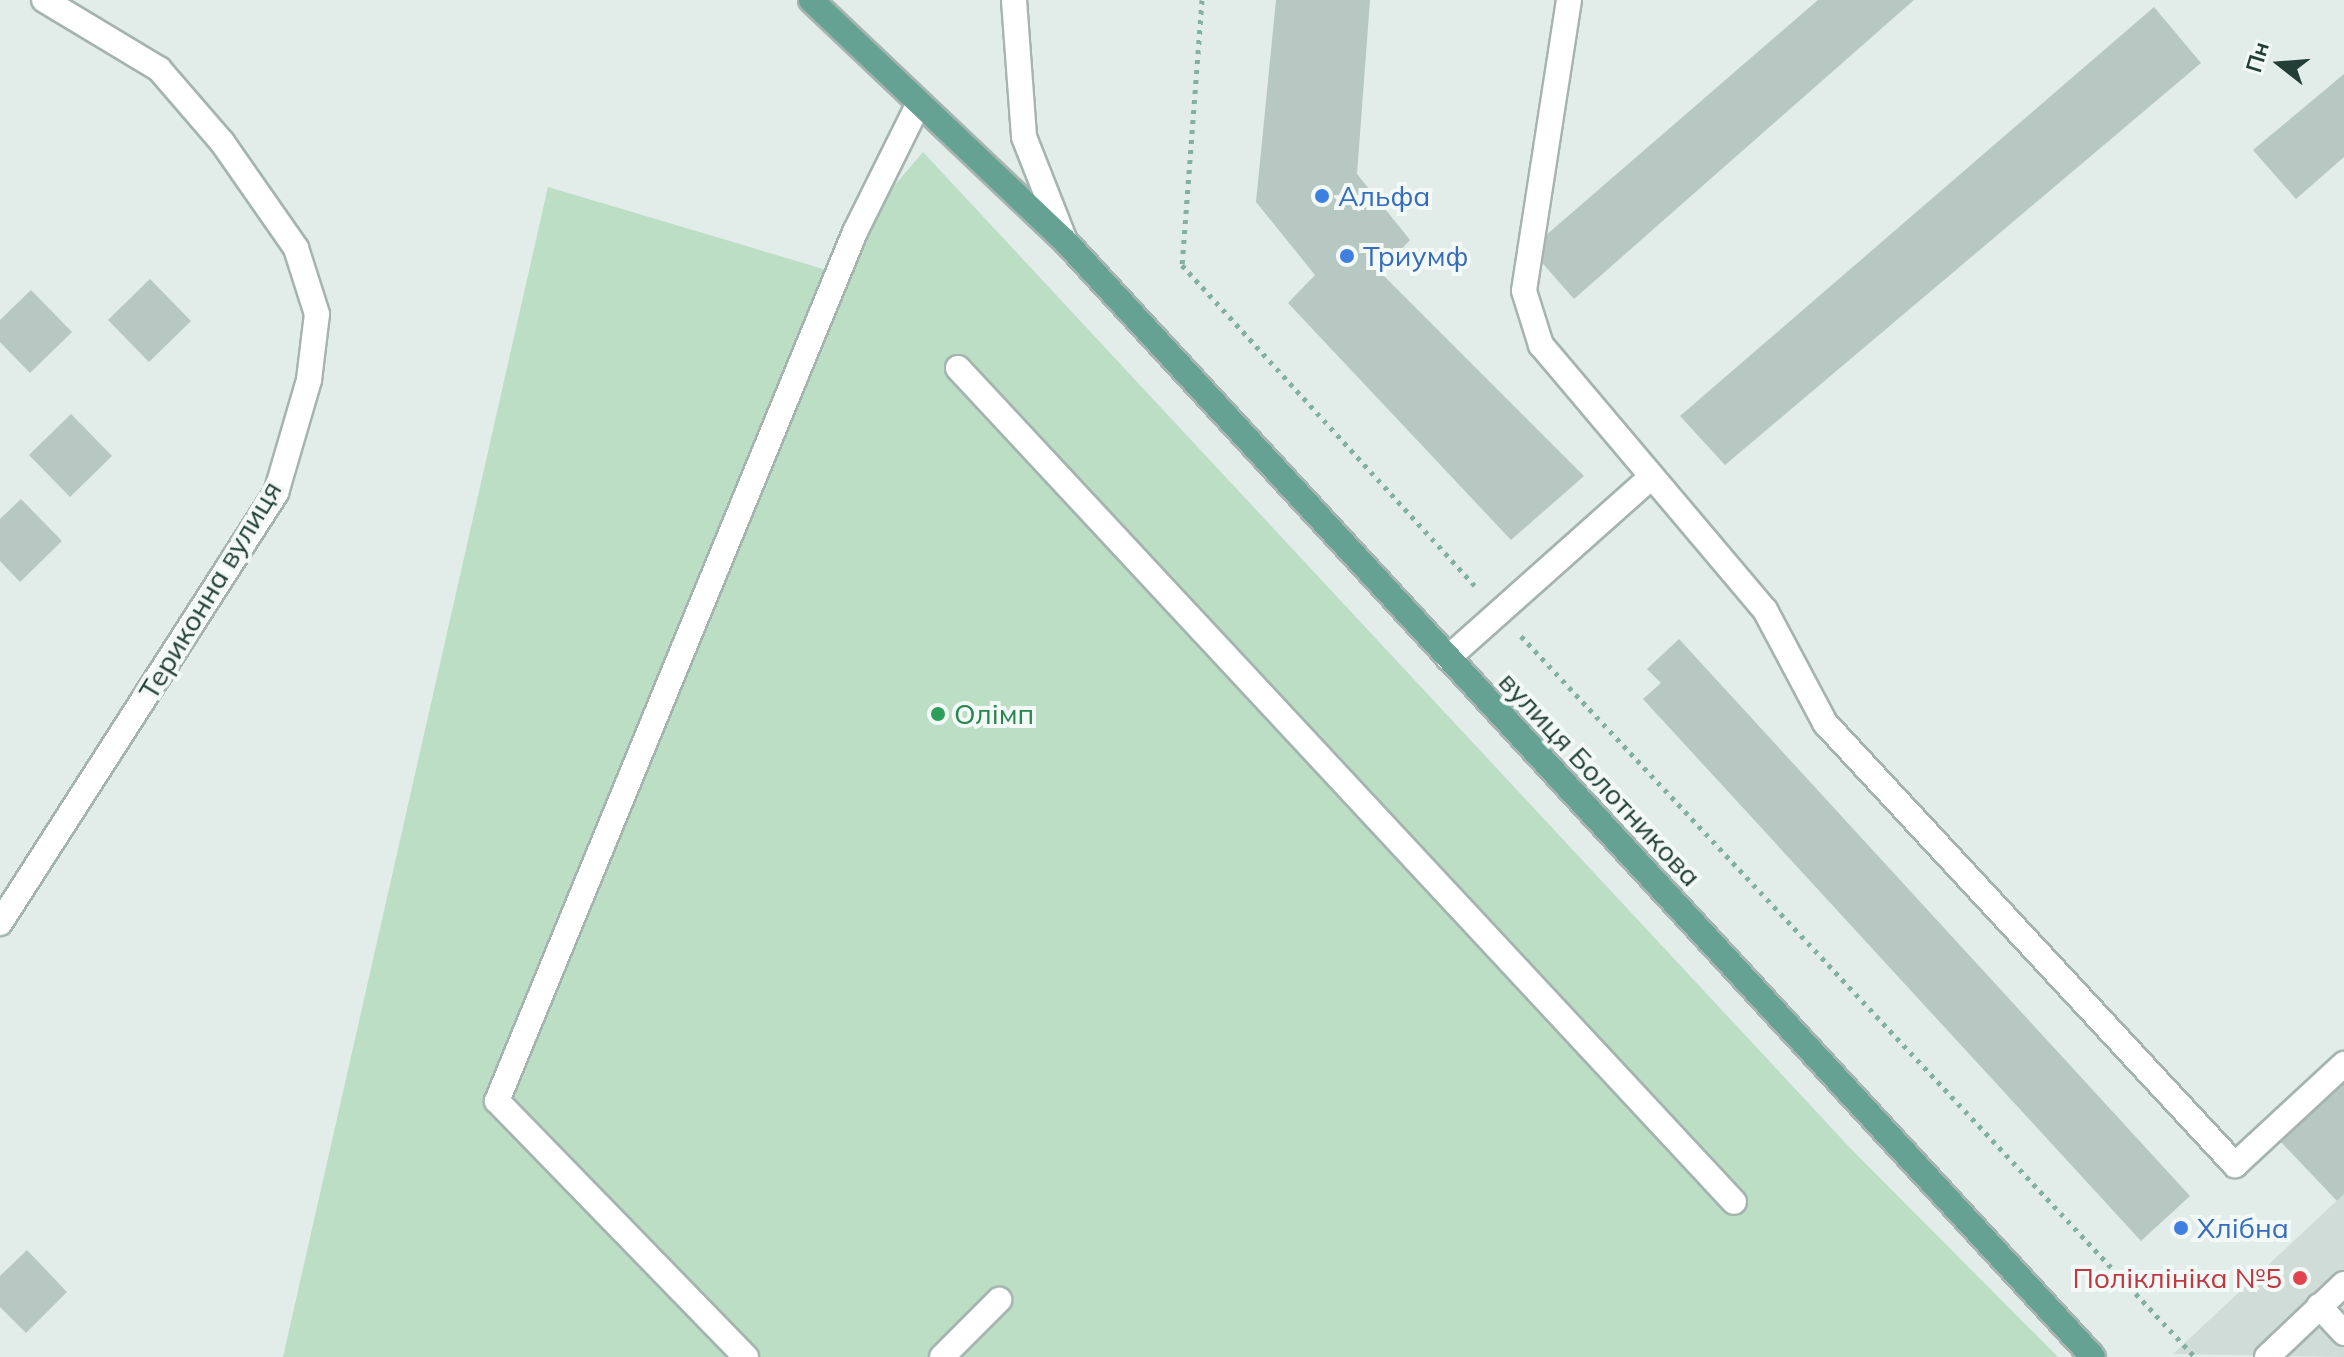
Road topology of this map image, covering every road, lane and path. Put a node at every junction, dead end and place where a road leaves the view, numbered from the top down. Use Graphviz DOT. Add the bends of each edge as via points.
graph roads {
  1 [pos="44,0"];
  2 [pos="811,0"];
  3 [pos="1014,0"];
  4 [pos="1202,0"];
  5 [pos="1569,0"];
  6 [pos="919,103"];
  7 [pos="1065,241"];
  8 [pos="958,368"];
  9 [pos="1650,478"];
  10 [pos="1499,612"];
  11 [pos="1448,658"];
  12 [pos="0,923"];
  13 [pos="2344,1064"];
  14 [pos="1734,1202"];
  15 [pos="2344,1284"];
  16 [pos="999,1300"];
  17 [pos="2319,1306"];
  18 [pos="2344,1333"];
  19 [pos="746,1357"];
  20 [pos="942,1357"];
  21 [pos="2093,1357"];
  22 [pos="2195,1357"];
  23 [pos="2267,1357"];
  1 -- 12 [label="street, Териконна вулиця" via="159,69 213,131 296,248 317,314 309,380 276,493"];
  2 -- 6 [label="main road, вулиця Болотникова"];
  3 -- 7 [label="street" via="1024,137"];
  4 -- 10 [label="path" via="1182,265"];
  5 -- 9 [label="street" via="1528,246 1526,307 1541,345"];
  6 -- 7 [label="main road, вулиця Болотникова"];
  6 -- 19 [label="street" via="855,232 497,1101"];
  7 -- 11 [label="main road, вулиця Болотникова"];
  8 -- 14 [label="street"];
  9 -- 10 [label="street"];
  9 -- 13 [label="street" via="1765,610 1825,723 2169,1100 2235,1165"];
  10 -- 11 [label="street"];
  10 -- 22 [label="path"];
  11 -- 21 [label="main road, вулиця Болотникова"];
  15 -- 17 [label="street"];
  16 -- 20 [label="street"];
  17 -- 18 [label="street"];
  17 -- 23 [label="street"];
}
